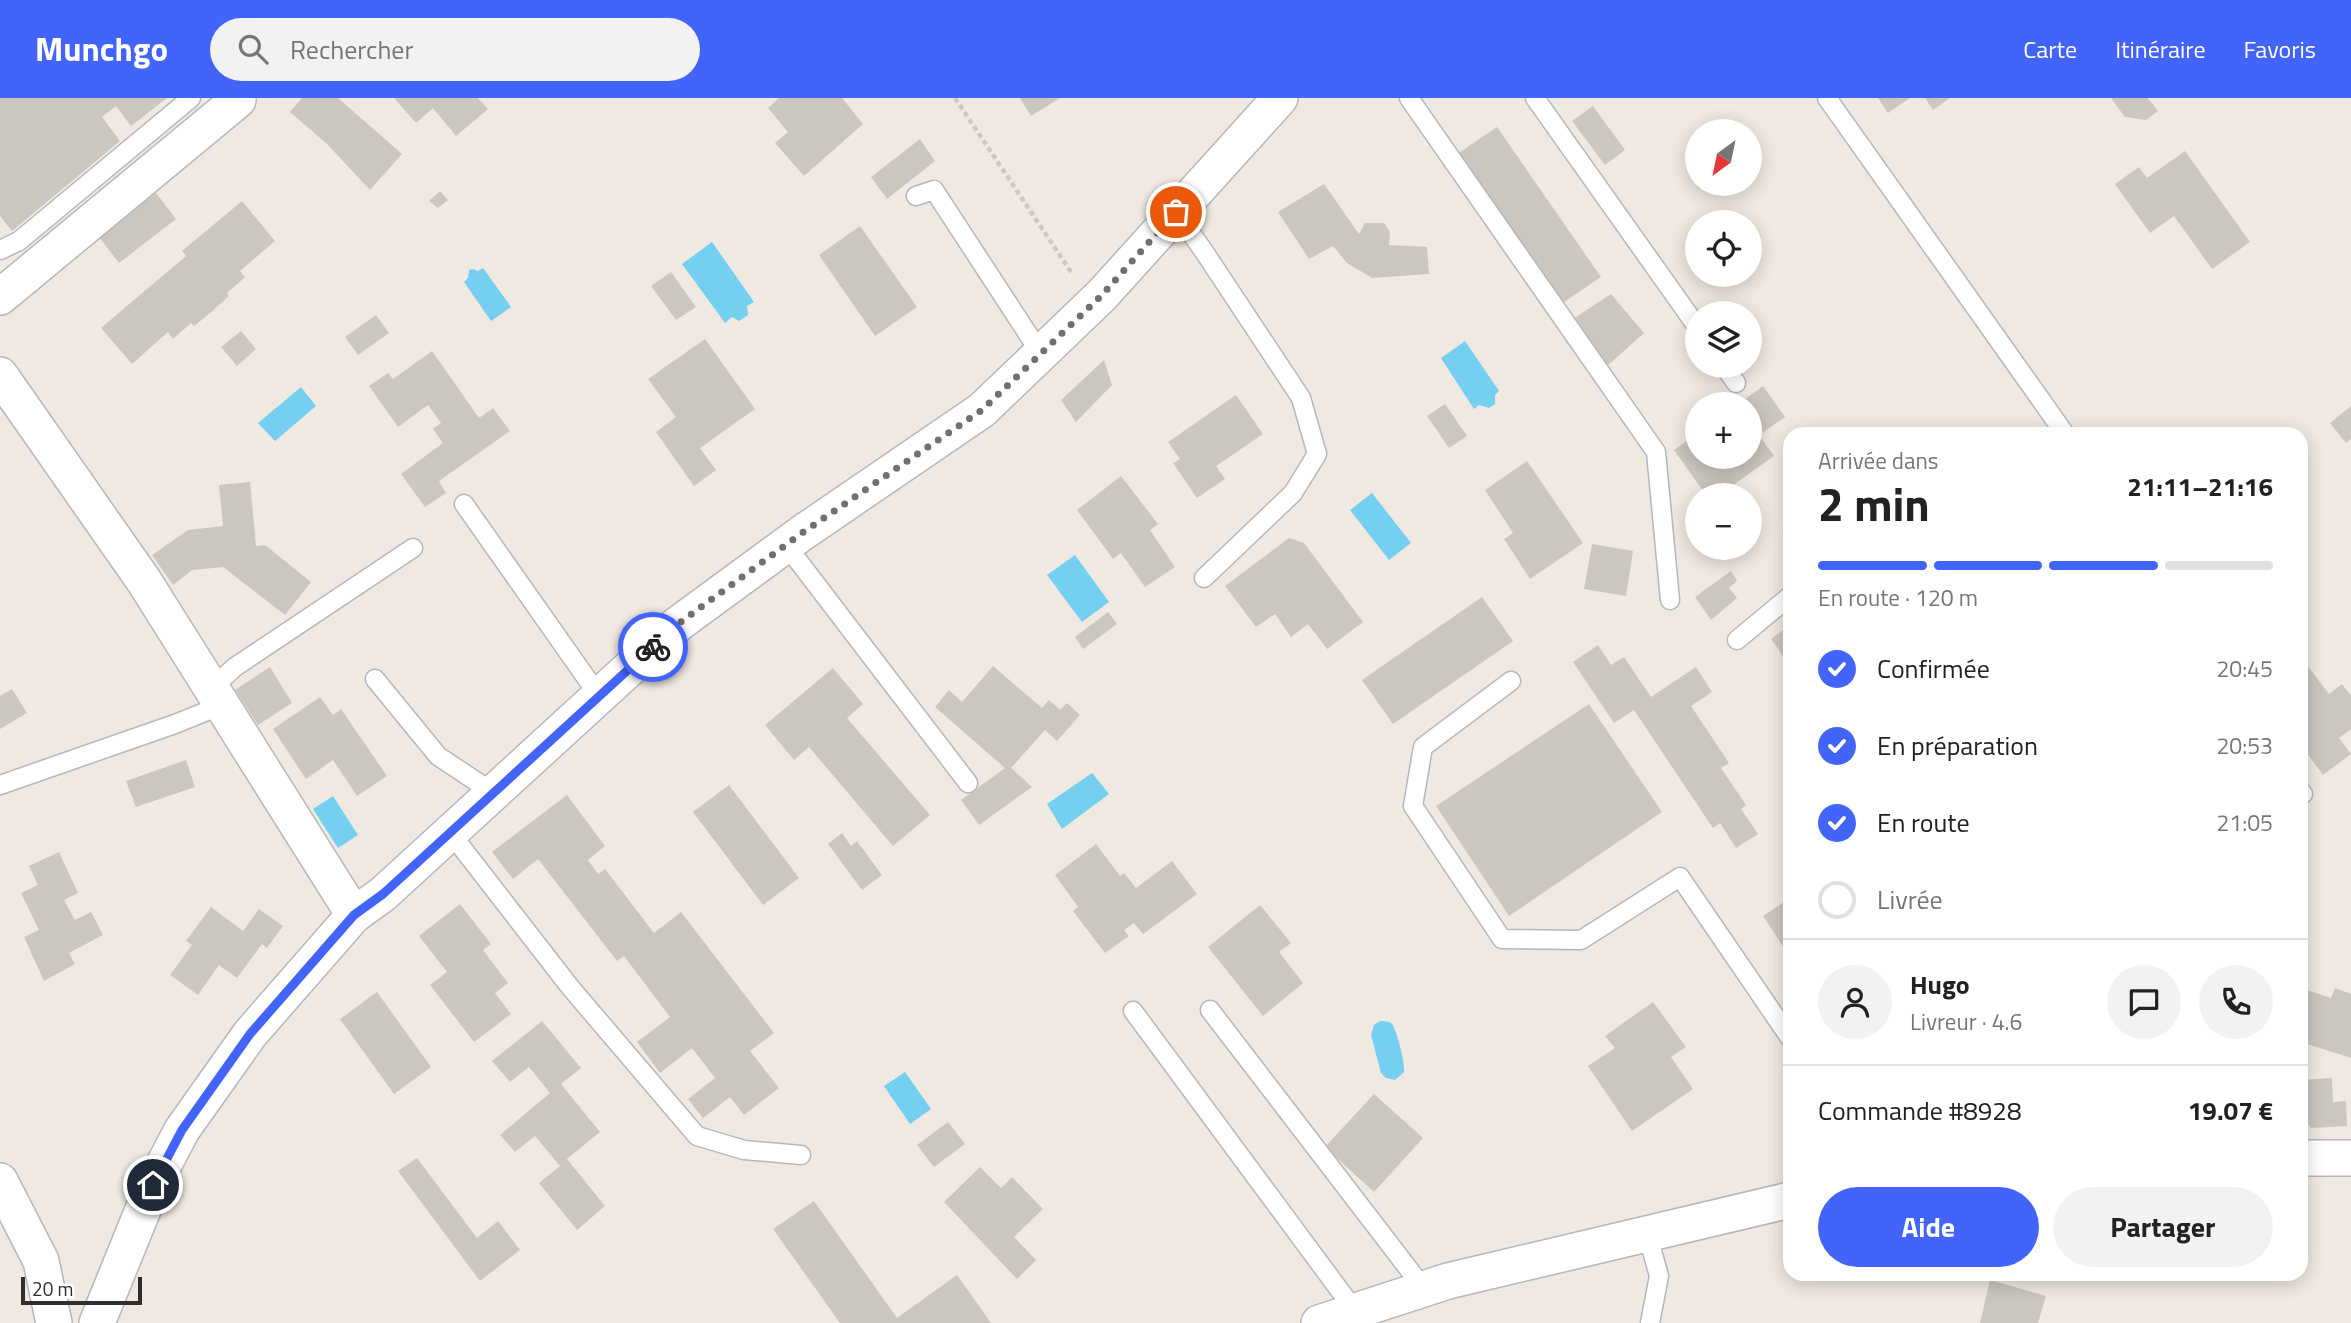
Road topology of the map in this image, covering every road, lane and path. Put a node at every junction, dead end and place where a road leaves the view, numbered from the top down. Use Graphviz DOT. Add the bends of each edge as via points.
graph roads {
  1 [pos="191,98"];
  2 [pos="954,98"];
  3 [pos="1280,98"];
  4 [pos="1409,98"];
  5 [pos="1535,98"];
  6 [pos="1827,98"];
  7 [pos="239,99"];
  8 [pos="916,196"];
  9 [pos="1176,212"];
  10 [pos="0,250"];
  11 [pos="1102,295"];
  12 [pos="0,297"];
  13 [pos="1685,310"];
  14 [pos="1041,354"];
  15 [pos="0,375"];
  16 [pos="1732,378"];
  17 [pos="1736,383"];
  18 [pos="2060,427"];
  19 [pos="464,504"];
  20 [pos="786,545"];
  21 [pos="413,548"];
  22 [pos="1204,578"];
  23 [pos="1670,600"];
  24 [pos="1783,602"];
  25 [pos="1738,640"];
  26 [pos="375,679"];
  27 [pos="1511,681"];
  28 [pos="599,696"];
  29 [pos="217,697"];
  30 [pos="968,783"];
  31 [pos="0,785"];
  32 [pos="492,792"];
  33 [pos="449,831"];
  34 [pos="354,915"];
  35 [pos="1210,1010"];
  36 [pos="1133,1011"];
  37 [pos="1783,1028"];
  38 [pos="2308,1154"];
  39 [pos="801,1155"];
  40 [pos="2351,1158"];
  41 [pos="0,1181"];
  42 [pos="1783,1202"];
  43 [pos="1647,1233"];
  44 [pos="1424,1289"];
  45 [pos="1355,1311"];
  46 [pos="54,1323"];
  47 [pos="97,1323"];
  48 [pos="1319,1323"];
  49 [pos="1650,1323"];
  1 -- 10 [label="lane" via="19,241"];
  2 -- 11 [label="path" via="1075,279"];
  3 -- 9 [label="street"];
  4 -- 23 [label="lane" via="1656,452"];
  5 -- 13 [label="lane"];
  6 -- 18 [label="lane"];
  7 -- 12 [label="street"];
  8 -- 14 [label="lane" via="934,190"];
  9 -- 11 [label="street"];
  9 -- 22 [label="lane" via="1301,398 1317,454 1293,493"];
  11 -- 14 [label="street"];
  14 -- 20 [label="street" via="982,410"];
  15 -- 29 [label="street" via="144,581"];
  16 -- 17 [label="lane"];
  19 -- 28 [label="lane"];
  20 -- 28 [label="street" via="678,624"];
  20 -- 30 [label="lane"];
  21 -- 29 [label="lane" via="235,667"];
  24 -- 25 [label="lane"];
  26 -- 32 [label="lane" via="438,756"];
  27 -- 37 [label="lane" via="1423,747 1413,806 1502,939 1581,940 1680,877"];
  28 -- 32 [label="street"];
  29 -- 31 [label="lane" via="175,724"];
  29 -- 34 [label="street"];
  32 -- 33 [label="street"];
  33 -- 34 [label="street"];
  33 -- 39 [label="lane" via="570,987 697,1136 744,1150"];
  34 -- 47 [label="street" via="250,1034 182,1130 153,1185"];
  35 -- 44 [label="lane"];
  36 -- 45 [label="lane"];
  38 -- 40 [label="street"];
  41 -- 46 [label="street" via="41,1261"];
  42 -- 43 [label="street"];
  43 -- 44 [label="street"];
  43 -- 49 [label="lane" via="1658,1276"];
  44 -- 45 [label="street"];
  45 -- 48 [label="street"];
}
